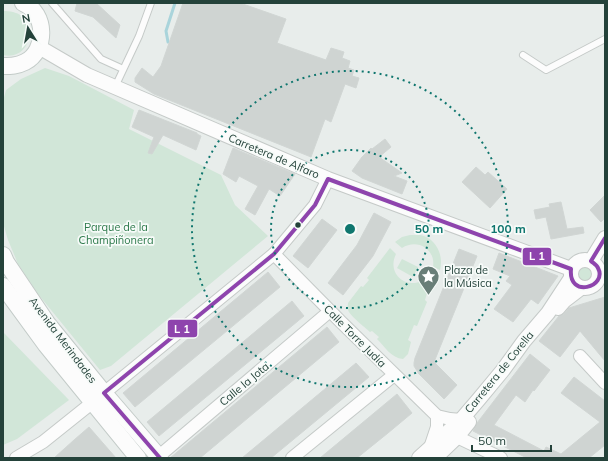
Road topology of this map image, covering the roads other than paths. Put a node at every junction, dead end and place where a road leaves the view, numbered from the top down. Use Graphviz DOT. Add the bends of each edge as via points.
graph roads {
  1 [pos="22,3"];
  2 [pos="52,3"];
  3 [pos="151,3"];
  4 [pos="605,39"];
  5 [pos="39,47"];
  6 [pos="523,55"];
  7 [pos="3,66"];
  8 [pos="123,69"];
  9 [pos="115,87"];
  10 [pos="328,179"];
  11 [pos="605,238"];
  12 [pos="274,254"];
  13 [pos="3,255"];
  14 [pos="591,261"];
  15 [pos="574,278"];
  16 [pos="602,282"];
  17 [pos="3,286"];
  18 [pos="330,311"];
  19 [pos="580,356"];
  20 [pos="394,375"];
  21 [pos="605,383"];
  22 [pos="98,398"];
  23 [pos="437,416"];
  24 [pos="461,420"];
  25 [pos="457,437"];
  26 [pos="432,453"];
  27 [pos="160,457"];
  28 [pos="16,458"];
  29 [pos="138,458"];
  30 [pos="292,458"];
  31 [pos="419,458"];
  32 [pos="501,458"];
  1 -- 5 [label="main road" via="35,12 40,23 42,35"];
  2 -- 8 [label="lane" via="101,59"];
  3 -- 8 [label="lane"];
  4 -- 6 [label="lane" via="546,70"];
  5 -- 7 [label="main road" via="26,62"];
  5 -- 9 [label="street, Carretera de Alfaro" via="87,75"];
  8 -- 9 [label="lane"];
  9 -- 10 [label="street, Carretera de Alfaro"];
  10 -- 12 [label="street" via="315,205"];
  10 -- 15 [label="street, Carretera de Alfaro"];
  11 -- 14 [label="street"];
  12 -- 18 [label="street, Calle Torre Judía"];
  12 -- 22 [label="street"];
  13 -- 22 [label="main road, Avenida Merindades"];
  14 -- 15 [label="street" via="586,259 577,262"];
  14 -- 16 [label="street" via="598,267"];
  15 -- 16 [label="street" via="584,289"];
  15 -- 24 [label="street, Carretera de Corella"];
  15 -- 25 [label="street, Carretera de Corella" via="564,301"];
  17 -- 22 [label="main road, Avenida Merindades" via="46,345"];
  18 -- 20 [label="street, Calle Torre Judía"];
  18 -- 27 [label="street, Calle la Jota"];
  19 -- 21 [label="street"];
  20 -- 23 [label="street, Calle Torre Judía"];
  20 -- 30 [label="street"];
  22 -- 27 [label="main road, Avenida Merindades"];
  22 -- 28 [label="street" via="43,442"];
  22 -- 29 [label="main road, Avenida Merindades"];
  23 -- 24 [label="street"];
  23 -- 26 [label="street"];
  24 -- 26 [label="street, Carretera de Corella"];
  25 -- 26 [label="street, Carretera de Corella"];
  25 -- 32 [label="street"];
  26 -- 31 [label="street, Carretera de Corella"];
}
